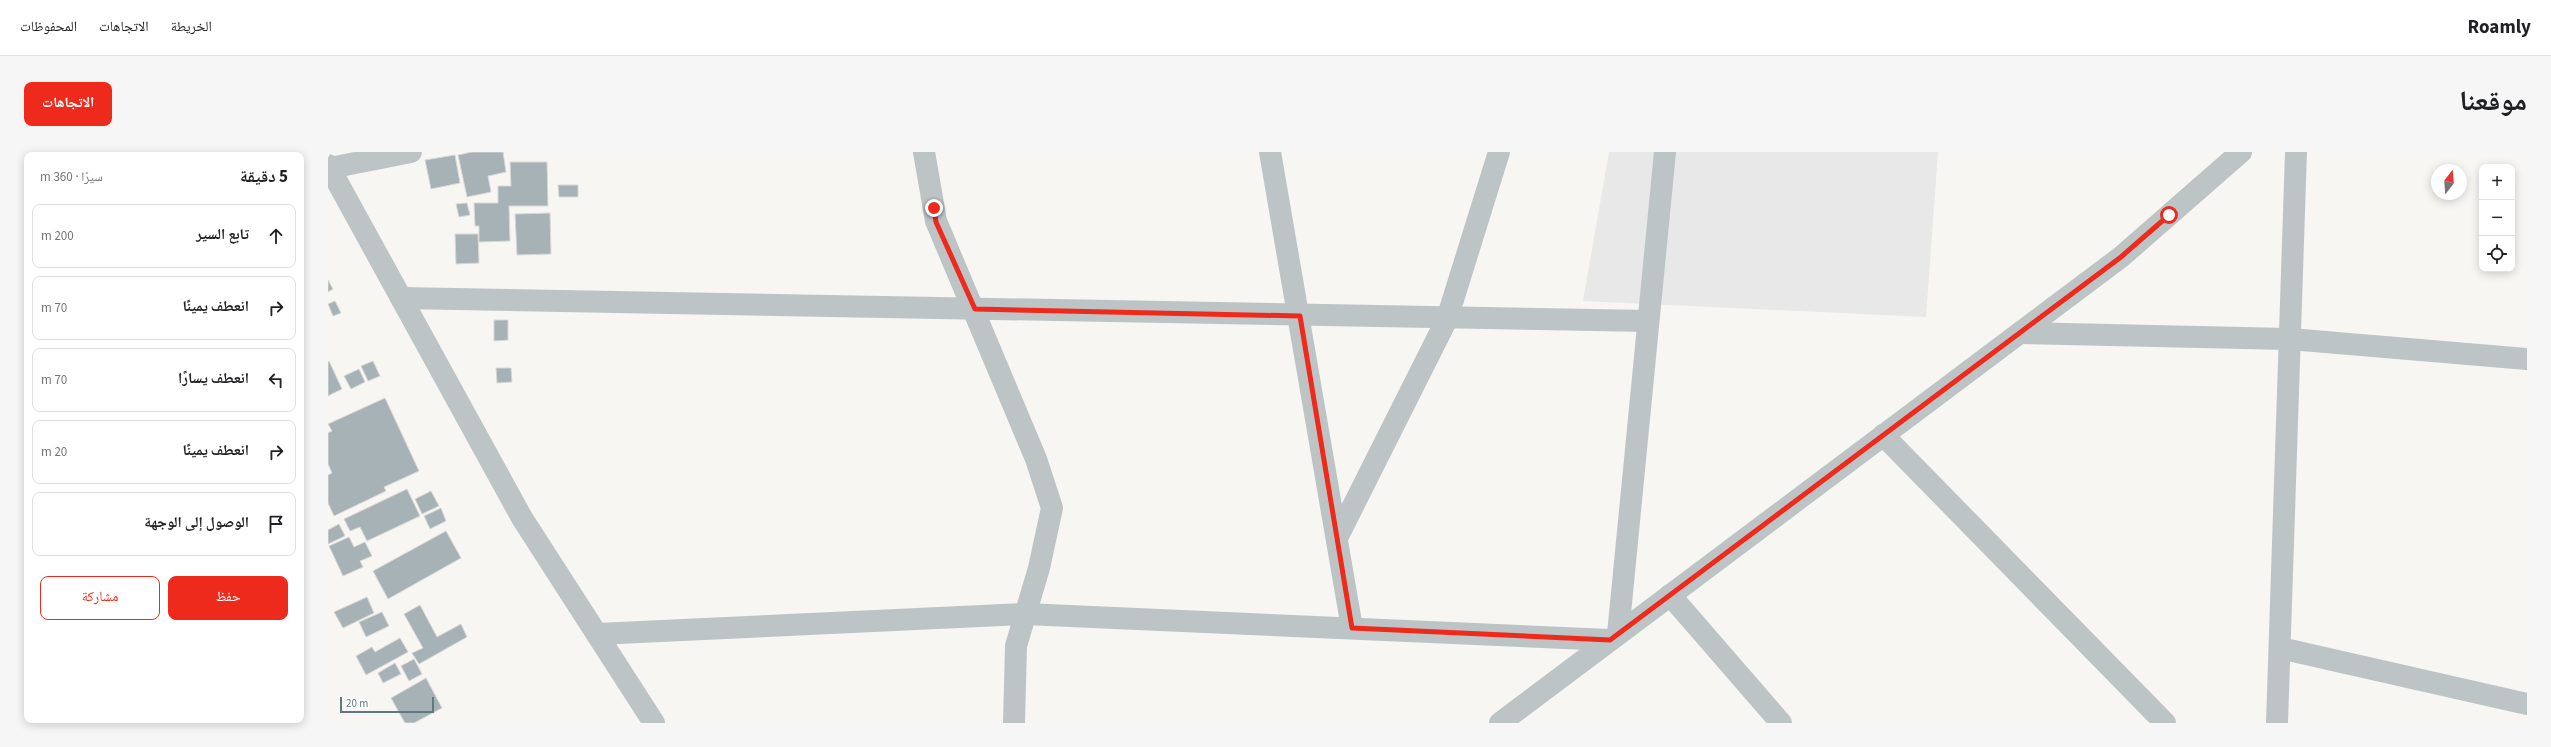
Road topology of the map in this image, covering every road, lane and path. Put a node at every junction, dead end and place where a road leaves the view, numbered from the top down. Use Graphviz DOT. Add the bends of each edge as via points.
graph roads {
  1 [pos="411,152"];
  2 [pos="924,152"];
  3 [pos="1270,152"];
  4 [pos="1499,152"];
  5 [pos="1665,152"];
  6 [pos="2241,152"];
  7 [pos="2296,152"];
  8 [pos="329,166"];
  9 [pos="401,298"];
  10 [pos="975,309"];
  11 [pos="1300,316"];
  12 [pos="1447,319"];
  13 [pos="1648,322"];
  14 [pos="2020,333"];
  15 [pos="2290,339"];
  16 [pos="2527,359"];
  17 [pos="1883,435"];
  18 [pos="1337,538"];
  19 [pos="1670,595"];
  20 [pos="1026,614"];
  21 [pos="1352,628"];
  22 [pos="597,634"];
  23 [pos="1614,637"];
  24 [pos="2280,648"];
  25 [pos="2527,704"];
  26 [pos="654,723"];
  27 [pos="1014,723"];
  28 [pos="1500,723"];
  29 [pos="1780,723"];
  30 [pos="2165,723"];
  31 [pos="2277,723"];
  1 -- 8 [label="street"];
  2 -- 10 [label="street" via="936,222"];
  3 -- 11 [label="street"];
  4 -- 12 [label="street"];
  5 -- 13 [label="street"];
  6 -- 14 [label="street" via="2121,257"];
  7 -- 15 [label="street"];
  8 -- 9 [label="street"];
  9 -- 10 [label="street"];
  9 -- 22 [label="street" via="522,518"];
  10 -- 11 [label="street"];
  10 -- 20 [label="street" via="1036,459 1052,508"];
  11 -- 12 [label="street"];
  11 -- 18 [label="street"];
  12 -- 13 [label="street"];
  12 -- 18 [label="street"];
  13 -- 23 [label="street"];
  14 -- 15 [label="street"];
  14 -- 17 [label="street"];
  15 -- 16 [label="street"];
  15 -- 24 [label="street"];
  17 -- 19 [label="street"];
  17 -- 30 [label="street"];
  18 -- 21 [label="street"];
  19 -- 23 [label="street"];
  19 -- 29 [label="street"];
  20 -- 21 [label="street"];
  20 -- 22 [label="street"];
  20 -- 27 [label="street" via="1016,646"];
  21 -- 23 [label="street"];
  22 -- 26 [label="street"];
  23 -- 28 [label="street"];
  24 -- 25 [label="street"];
  24 -- 31 [label="street"];
}
